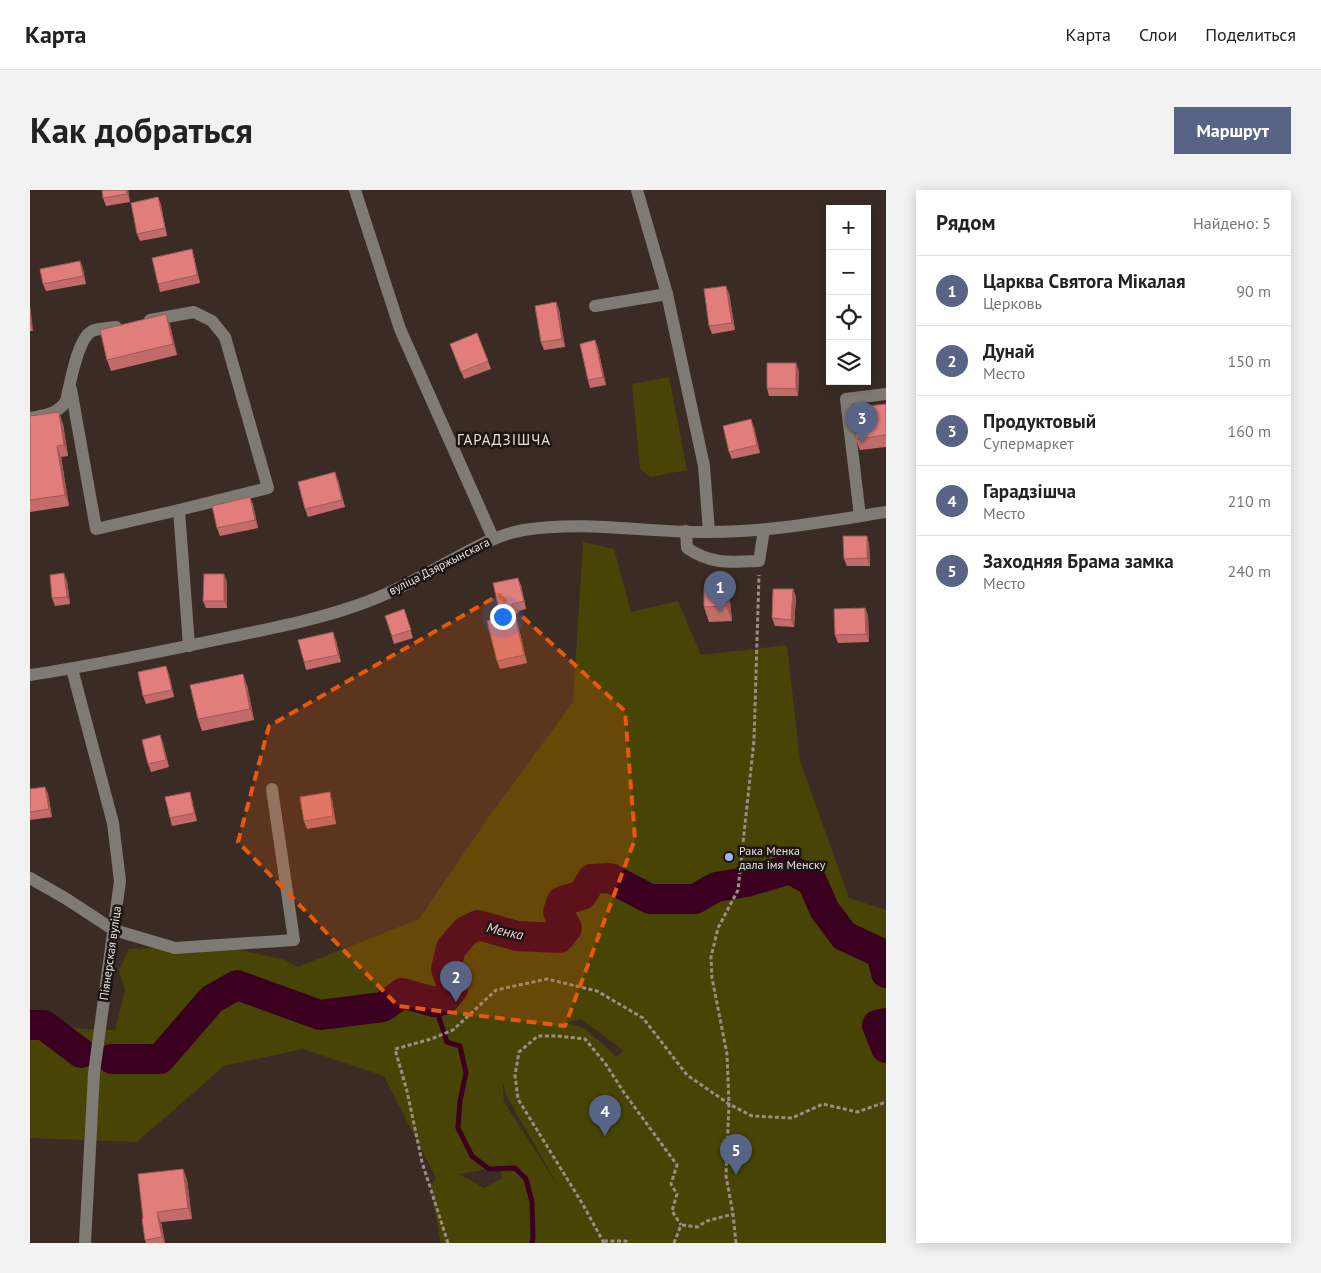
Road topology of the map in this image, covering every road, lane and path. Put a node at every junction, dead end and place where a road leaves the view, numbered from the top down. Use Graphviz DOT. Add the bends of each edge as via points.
graph roads {
  1 [pos="355,190"];
  2 [pos="637,190"];
  3 [pos="668,294"];
  4 [pos="595,306"];
  5 [pos="70,385"];
  6 [pos="886,394"];
  7 [pos="30,418"];
  8 [pos="180,510"];
  9 [pos="886,512"];
  10 [pos="860,516"];
  11 [pos="764,530"];
  12 [pos="686,531"];
  13 [pos="708,532"];
  14 [pos="493,538"];
  15 [pos="759,561"];
  16 [pos="188,646"];
  17 [pos="72,669"];
  18 [pos="30,675"];
  19 [pos="272,789"];
  20 [pos="30,878"];
  21 [pos="114,930"];
  22 [pos="886,1102"];
  23 [pos="729,1104"];
  24 [pos="734,1214"];
  25 [pos="681,1225"];
  26 [pos="604,1242"];
  27 [pos="85,1243"];
  28 [pos="448,1243"];
  29 [pos="629,1243"];
  30 [pos="674,1243"];
  31 [pos="736,1243"];
  1 -- 14 [label="street" via="400,328"];
  2 -- 3 [label="street"];
  3 -- 4 [label="street"];
  3 -- 13 [label="street" via="704,466"];
  5 -- 7 [label="street" via="66,401 55,413"];
  5 -- 8 [label="street" via="96,529"];
  5 -- 8 [label="street" via="80,348 92,331 194,312 212,321 225,337 268,488"];
  6 -- 10 [label="street" via="846,399"];
  8 -- 16 [label="street"];
  9 -- 10 [label="street, вуліца Дзяржынскага"];
  10 -- 11 [label="street, вуліца Дзяржынскага"];
  11 -- 13 [label="street, вуліца Дзяржынскага"];
  11 -- 15 [label="street"];
  12 -- 13 [label="street, вуліца Дзяржынскага"];
  12 -- 14 [label="street, вуліца Дзяржынскага" via="562,527 524,530"];
  12 -- 15 [label="street" via="687,548 698,556 717,562"];
  14 -- 16 [label="street, вуліца Дзяржынскага" via="394,591 356,606 308,620"];
  15 -- 23 [label="path" via="754,740 738,890 718,928 711,957 712,978 728,1054"];
  16 -- 17 [label="street, вуліца Дзяржынскага"];
  17 -- 18 [label="street, вуліца Дзяржынскага"];
  17 -- 21 [label="street, Піянерская вуліца" via="113,823 120,881"];
  19 -- 21 [label="street" via="294,940 176,948"];
  20 -- 21 [label="street"];
  21 -- 27 [label="street, Піянерская вуліца" via="94,1073"];
  22 -- 23 [label="path" via="857,1112 824,1104 792,1118 752,1116"];
  23 -- 24 [label="path" via="726,1176"];
  23 -- 28 [label="path" via="687,1075 643,1018 597,991 547,979 496,990 453,1030 395,1050 422,1162"];
  24 -- 25 [label="path" via="697,1227"];
  24 -- 31 [label="path"];
  25 -- 26 [label="path" via="672,1211 677,1194 672,1184 677,1165 605,1063 585,1039 538,1036 519,1052 515,1075 518,1099"];
  25 -- 30 [label="path"];
  26 -- 29 [label="path"];
}
